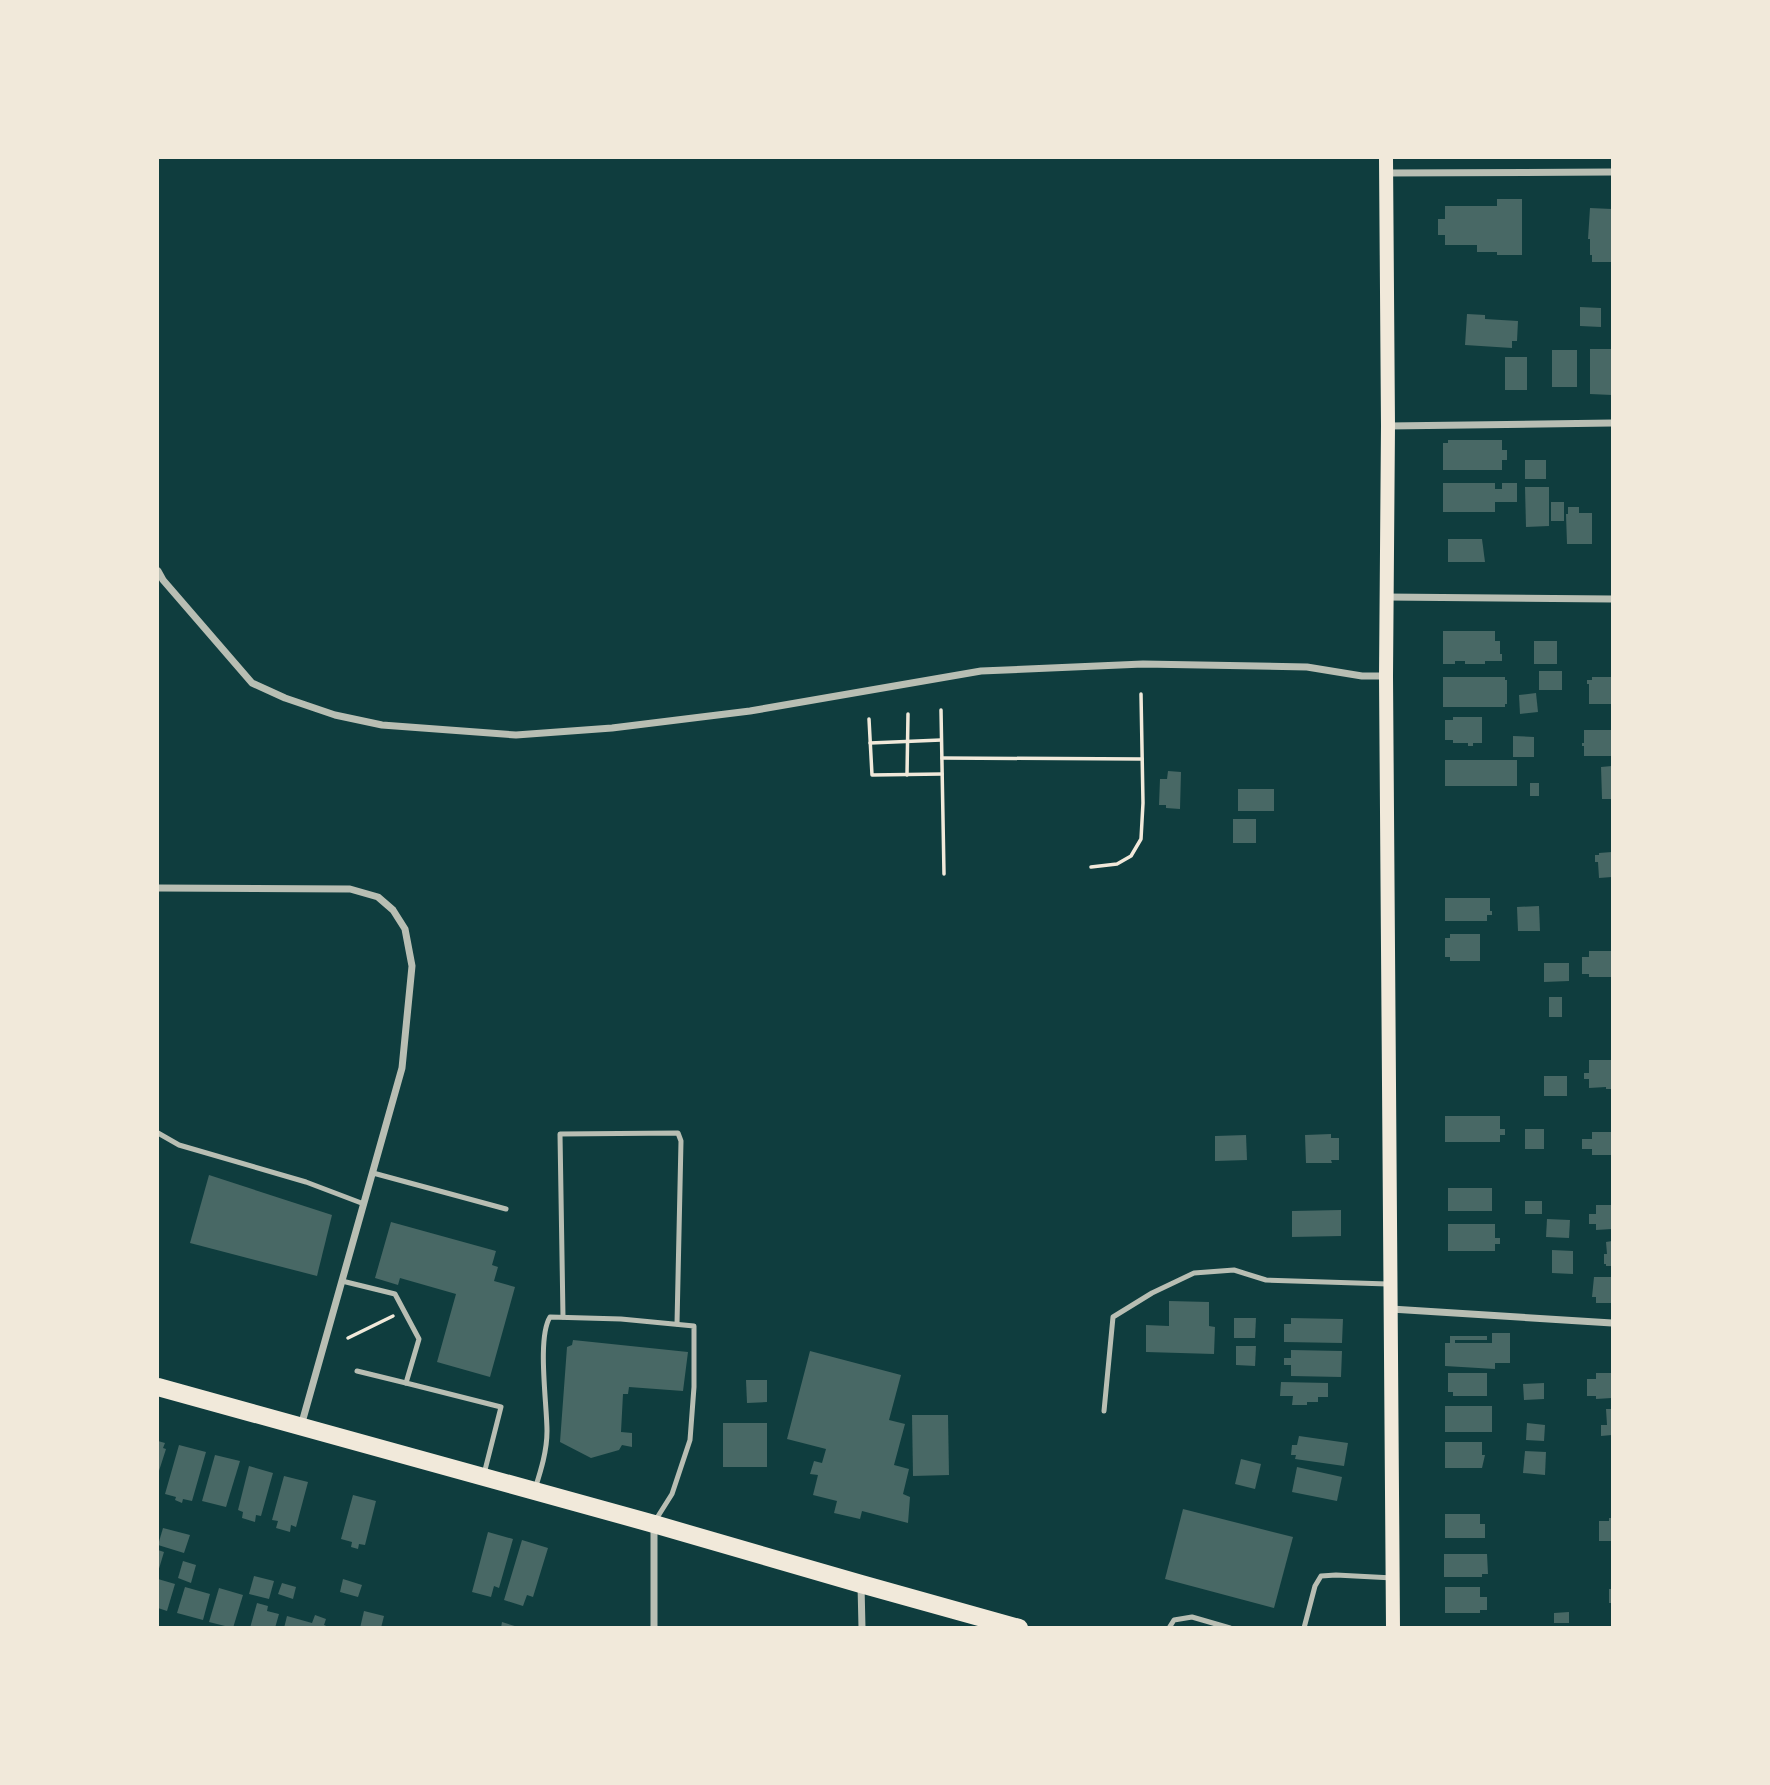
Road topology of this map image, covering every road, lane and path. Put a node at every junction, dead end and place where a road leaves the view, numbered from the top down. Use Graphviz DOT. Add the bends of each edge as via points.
graph roads {
  1 [pos="1386,158"];
  2 [pos="1612,172"];
  3 [pos="1386,173"];
  4 [pos="1612,423"];
  5 [pos="1388,426"];
  6 [pos="158,571"];
  7 [pos="1386,597"];
  8 [pos="1612,598"];
  9 [pos="1386,676"];
  10 [pos="1140,694"];
  11 [pos="942,710"];
  12 [pos="908,714"];
  13 [pos="869,719"];
  14 [pos="942,740"];
  15 [pos="908,741"];
  16 [pos="870,743"];
  17 [pos="942,758"];
  18 [pos="1142,759"];
  19 [pos="942,774"];
  20 [pos="907,775"];
  21 [pos="1091,867"];
  22 [pos="944,874"];
  23 [pos="158,888"];
  24 [pos="158,1133"];
  25 [pos="373,1173"];
  26 [pos="364,1204"];
  27 [pos="506,1209"];
  28 [pos="342,1281"];
  29 [pos="1391,1284"];
  30 [pos="1391,1309"];
  31 [pos="396,1314"];
  32 [pos="563,1317"];
  33 [pos="1612,1323"];
  34 [pos="677,1324"];
  35 [pos="348,1338"];
  36 [pos="357,1371"];
  37 [pos="406,1383"];
  38 [pos="158,1387"];
  39 [pos="1104,1411"];
  40 [pos="301,1427"];
  41 [pos="483,1477"];
  42 [pos="534,1491"];
  43 [pos="654,1524"];
  44 [pos="1393,1578"];
  45 [pos="861,1584"];
  46 [pos="654,1628"];
  47 [pos="862,1628"];
  48 [pos="1019,1628"];
  49 [pos="1168,1628"];
  50 [pos="1230,1628"];
  51 [pos="1304,1628"];
  52 [pos="1393,1628"];
  1 -- 3 [label="main road"];
  2 -- 3 [label="street"];
  3 -- 5 [label="main road"];
  4 -- 5 [label="street"];
  5 -- 7 [label="main road"];
  6 -- 9 [label="street" via="252,683 335,715 382,725 516,734 612,728 750,711 981,671 1143,664 1307,667"];
  7 -- 8 [label="street"];
  7 -- 9 [label="main road"];
  9 -- 29 [label="main road"];
  10 -- 18 [label="path"];
  11 -- 14 [label="path"];
  12 -- 15 [label="path"];
  13 -- 16 [label="path"];
  14 -- 15 [label="path"];
  14 -- 17 [label="path"];
  15 -- 16 [label="path"];
  15 -- 20 [label="path"];
  16 -- 20 [label="path" via="872,775"];
  17 -- 18 [label="path"];
  17 -- 19 [label="path"];
  18 -- 21 [label="path" via="1141,839 1131,856 1118,864"];
  19 -- 20 [label="path"];
  19 -- 22 [label="path"];
  23 -- 25 [label="street" via="350,889 378,897 393,910 405,929 412,966 402,1068"];
  24 -- 26 [label="lane" via="179,1145"];
  25 -- 26 [label="street"];
  25 -- 27 [label="lane"];
  26 -- 28 [label="street"];
  28 -- 37 [label="lane" via="395,1294 419,1339"];
  28 -- 40 [label="street"];
  29 -- 30 [label="main road"];
  29 -- 39 [label="lane" via="1266,1280 1234,1270 1194,1273 1112,1317"];
  30 -- 33 [label="street"];
  30 -- 44 [label="main road"];
  31 -- 35 [label="path"];
  32 -- 34 [label="lane"];
  32 -- 34 [label="lane" via="560,1134 678,1133"];
  32 -- 42 [label="lane" via="550,1317 547,1322 547,1431"];
  34 -- 43 [label="lane" via="694,1326 690,1440 672,1494"];
  36 -- 37 [label="lane"];
  37 -- 41 [label="lane" via="501,1407"];
  38 -- 40 [label="main road"];
  40 -- 41 [label="main road"];
  41 -- 42 [label="main road"];
  42 -- 43 [label="main road"];
  43 -- 45 [label="main road"];
  43 -- 46 [label="street"];
  44 -- 51 [label="lane" via="1321,1576"];
  44 -- 52 [label="main road"];
  45 -- 47 [label="street"];
  45 -- 48 [label="main road"];
  49 -- 50 [label="lane" via="1174,1620 1192,1617"];
}
